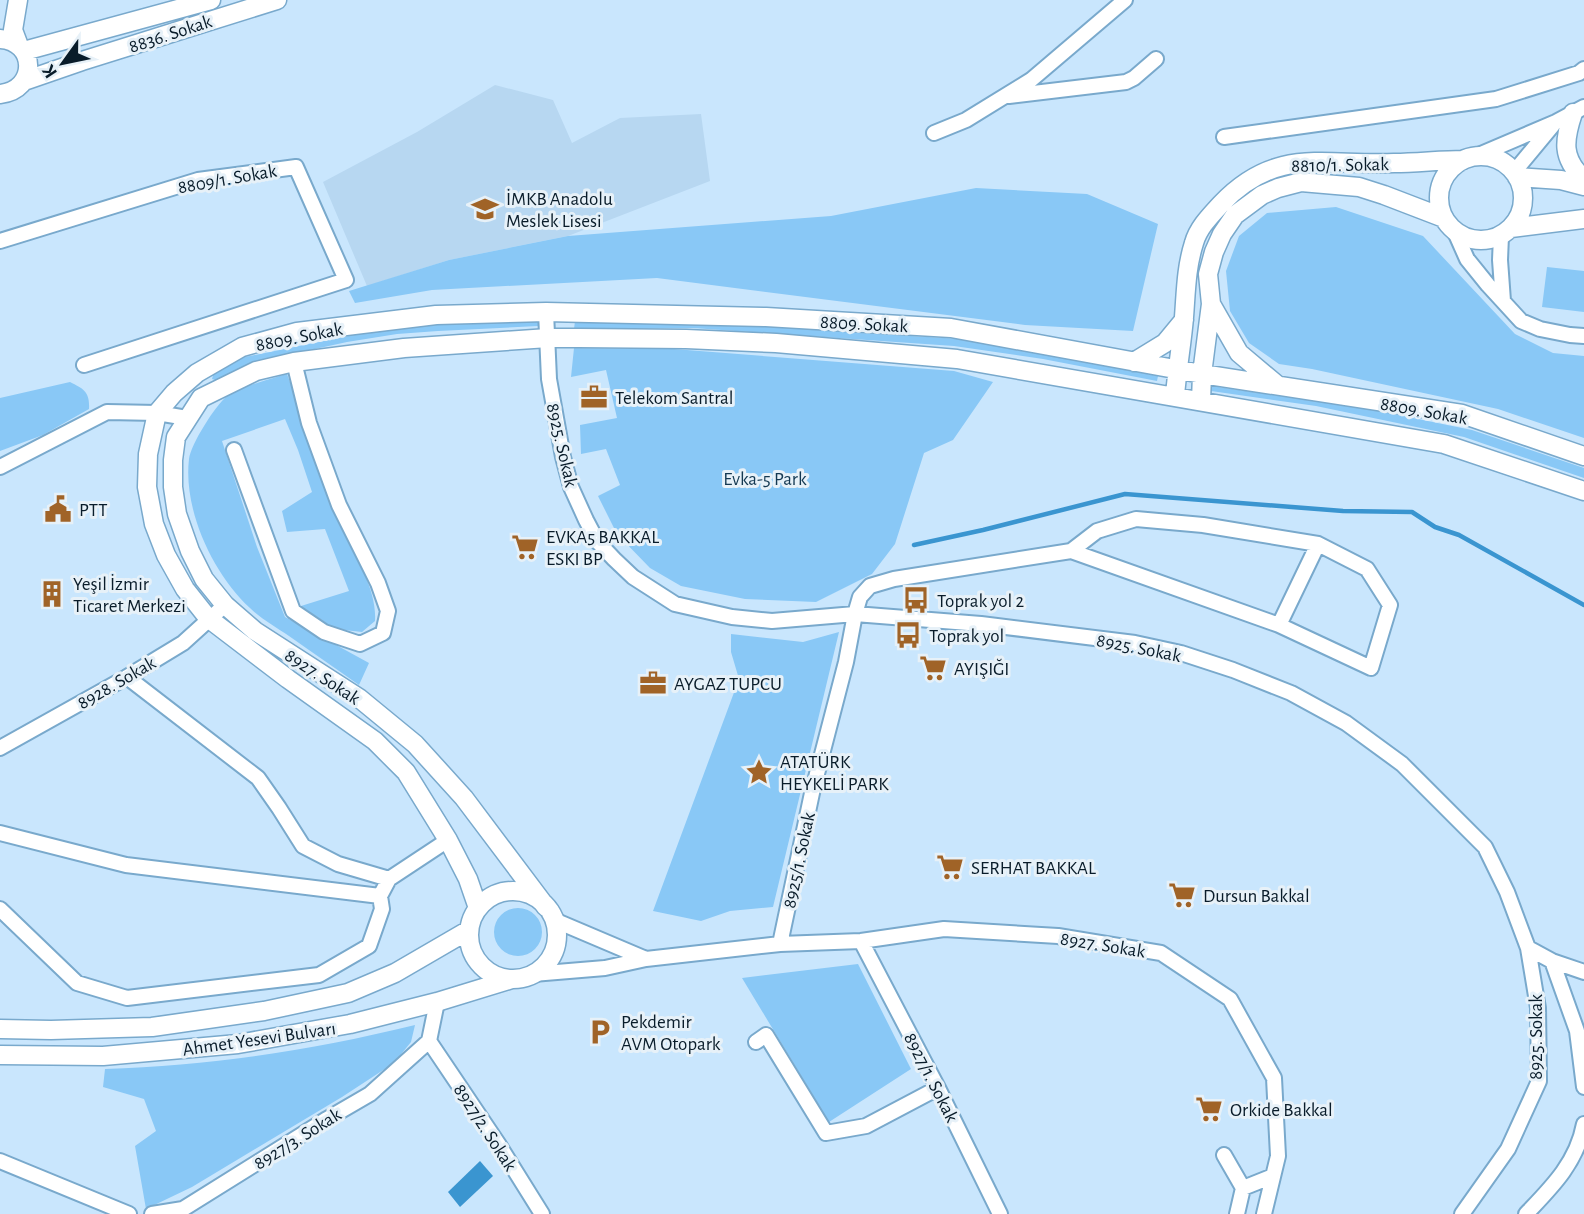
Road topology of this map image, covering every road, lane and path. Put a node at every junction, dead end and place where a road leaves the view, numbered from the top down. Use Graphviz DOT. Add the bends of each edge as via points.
graph roads {
  1 [pos="18,0"];
  2 [pos="211,0"];
  3 [pos="277,0"];
  4 [pos="1125,0"];
  5 [pos="0,39"];
  6 [pos="21,48"];
  7 [pos="1156,58"];
  8 [pos="1584,69"];
  9 [pos="9,91"];
  10 [pos="1003,97"];
  11 [pos="1578,110"];
  12 [pos="1556,122"];
  13 [pos="934,133"];
  14 [pos="1224,137"];
  15 [pos="1468,158"];
  16 [pos="1515,174"];
  17 [pos="1584,179"];
  18 [pos="1584,186"];
  19 [pos="1584,219"];
  20 [pos="1450,225"];
  21 [pos="1506,232"];
  22 [pos="0,241"];
  23 [pos="1503,301"];
  24 [pos="1211,304"];
  25 [pos="546,312"];
  26 [pos="1184,320"];
  27 [pos="1577,335"];
  28 [pos="548,338"];
  29 [pos="294,362"];
  30 [pos="1134,362"];
  31 [pos="84,365"];
  32 [pos="1177,370"];
  33 [pos="1202,374"];
  34 [pos="1277,385"];
  35 [pos="1175,396"];
  36 [pos="1201,401"];
  37 [pos="157,413"];
  38 [pos="187,418"];
  39 [pos="234,450"];
  40 [pos="1584,456"];
  41 [pos="0,467"];
  42 [pos="1584,491"];
  43 [pos="1318,544"];
  44 [pos="1071,551"];
  45 [pos="225,605"];
  46 [pos="855,614"];
  47 [pos="208,618"];
  48 [pos="1279,625"];
  49 [pos="127,677"];
  50 [pos="0,748"];
  51 [pos="0,833"];
  52 [pos="448,840"];
  53 [pos="389,879"];
  54 [pos="380,896"];
  55 [pos="478,908"];
  56 [pos="0,909"];
  57 [pos="550,914"];
  58 [pos="469,930"];
  59 [pos="861,941"];
  60 [pos="780,944"];
  61 [pos="1528,948"];
  62 [pos="646,959"];
  63 [pos="1552,961"];
  64 [pos="1584,972"];
  65 [pos="533,974"];
  66 [pos="512,979"];
  67 [pos="437,1002"];
  68 [pos="0,1029"];
  69 [pos="429,1041"];
  70 [pos="756,1042"];
  71 [pos="0,1055"];
  72 [pos="1584,1087"];
  73 [pos="938,1088"];
  74 [pos="1584,1124"];
  75 [pos="1224,1155"];
  76 [pos="0,1161"];
  77 [pos="1273,1176"];
  78 [pos="1243,1188"];
  79 [pos="180,1212"];
  80 [pos="129,1214"];
  81 [pos="152,1214"];
  82 [pos="542,1214"];
  83 [pos="1000,1214"];
  84 [pos="1237,1214"];
  85 [pos="1264,1214"];
  86 [pos="1462,1214"];
  87 [pos="1526,1214"];
  1 -- 6 [label="street" via="13,30"];
  2 -- 6 [label="street"];
  3 -- 9 [label="street, 8836. Sokak" via="94,57"];
  4 -- 10 [label="street" via="1031,80"];
  5 -- 6 [label="street"];
  6 -- 9 [label="street" via="29,66"];
  7 -- 10 [label="street" via="1126,82"];
  8 -- 14 [label="street" via="1496,99"];
  10 -- 13 [label="street"];
  11 -- 12 [label="street"];
  11 -- 17 [label="street" via="1567,132 1567,153 1573,169"];
  12 -- 15 [label="street"];
  12 -- 16 [label="street"];
  15 -- 16 [label="street" via="1492,158"];
  15 -- 20 [label="street" via="1453,166 1441,185 1440,208"];
  15 -- 26 [label="street, 8810/1. Sokak" via="1304,162 1256,176 1232,192 1194,240"];
  16 -- 18 [label="street"];
  16 -- 21 [label="street" via="1523,198 1517,219"];
  19 -- 21 [label="street"];
  20 -- 21 [label="street" via="1473,240"];
  20 -- 23 [label="street" via="1467,258"];
  20 -- 24 [label="street, 8810/1. Sokak" via="1359,187 1301,182 1278,188 1235,215 1222,234 1208,274"];
  21 -- 23 [label="street" via="1500,260"];
  22 -- 31 [label="street, 8809/1. Sokak" via="198,180 296,167 346,281"];
  23 -- 27 [label="street" via="1521,321"];
  24 -- 33 [label="street, 8810/1. Sokak"];
  24 -- 34 [label="street" via="1238,352"];
  25 -- 28 [label="street, 8925. Sokak"];
  25 -- 30 [label="street, 8809. Sokak" via="766,317 951,328"];
  25 -- 37 [label="street, 8809. Sokak" via="436,315 297,332 242,347 197,373"];
  26 -- 30 [label="street" via="1165,343"];
  26 -- 32 [label="street, 8810/1. Sokak"];
  28 -- 29 [label="street, 8809. Sokak" via="404,348"];
  28 -- 35 [label="street, 8809. Sokak" via="776,343 957,359"];
  28 -- 46 [label="street, 8925. Sokak" via="549,379 571,487 597,541 633,577 676,604 732,617 772,621"];
  29 -- 38 [label="street, 8809. Sokak" via="256,371 201,398"];
  29 -- 39 [label="street" via="309,423 388,611 383,633 360,644 324,632 293,611"];
  30 -- 32 [label="street, 8809. Sokak"];
  32 -- 33 [label="street, 8809. Sokak"];
  32 -- 35 [label="street, 8810/1. Sokak"];
  33 -- 34 [label="street, 8809. Sokak"];
  33 -- 36 [label="street, 8810/1. Sokak"];
  34 -- 40 [label="street, 8809. Sokak" via="1462,414"];
  35 -- 36 [label="street, 8809. Sokak"];
  36 -- 42 [label="street, 8809. Sokak" via="1444,444"];
  37 -- 38 [label="street"];
  37 -- 41 [label="street" via="107,412"];
  37 -- 47 [label="street, 8927. Sokak" via="147,487 154,524 185,589"];
  38 -- 45 [label="street, 8927. Sokak" via="176,437 173,460 177,514 204,579"];
  43 -- 44 [label="street" via="1136,519 1097,531"];
  43 -- 48 [label="street"];
  43 -- 48 [label="street" via="1367,569 1390,605 1371,668"];
  44 -- 46 [label="street" via="894,579 870,586 860,597"];
  44 -- 48 [label="street"];
  45 -- 47 [label="street, 8928. Sokak"];
  45 -- 57 [label="street, 8927. Sokak" via="255,631 359,698 415,744 464,798"];
  46 -- 60 [label="street, 8925/1. Sokak"];
  46 -- 61 [label="street, 8925. Sokak" via="1135,643 1181,653 1292,693 1346,723 1402,764 1485,847"];
  47 -- 49 [label="street, 8928. Sokak" via="183,643"];
  47 -- 52 [label="street, 8927. Sokak" via="374,741 406,772"];
  49 -- 50 [label="street, 8928. Sokak"];
  49 -- 53 [label="street" via="258,778 303,846 338,864"];
  51 -- 54 [label="street" via="126,865"];
  52 -- 53 [label="street"];
  52 -- 55 [label="street, 8927. Sokak"];
  53 -- 54 [label="street"];
  54 -- 56 [label="street" via="382,909 369,946 319,975 127,998 77,983"];
  55 -- 57 [label="street" via="494,895 523,892 536,898"];
  55 -- 58 [label="street"];
  57 -- 62 [label="street"];
  57 -- 65 [label="street" via="555,948"];
  58 -- 66 [label="street" via="475,958 485,969"];
  58 -- 68 [label="street, Ahmet Yesevi Bulvarı" via="395,973 348,993 264,1011 152,1027"];
  59 -- 60 [label="street, 8927. Sokak"];
  59 -- 73 [label="street, 8927/1. Sokak"];
  59 -- 77 [label="street, 8927. Sokak" via="944,929 1058,936 1161,954 1230,999 1274,1078 1278,1156"];
  60 -- 62 [label="street, 8927. Sokak"];
  61 -- 63 [label="street"];
  61 -- 86 [label="street, 8925. Sokak" via="1538,1008 1539,1081 1508,1150"];
  62 -- 65 [label="street, 8927. Sokak" via="605,968"];
  63 -- 64 [label="street"];
  63 -- 72 [label="street" via="1577,1031"];
  65 -- 66 [label="street"];
  66 -- 67 [label="street, Ahmet Yesevi Bulvarı"];
  67 -- 69 [label="street"];
  67 -- 71 [label="street, Ahmet Yesevi Bulvarı" via="350,1024 238,1044 103,1056"];
  69 -- 79 [label="street, 8927/3. Sokak" via="370,1094"];
  69 -- 82 [label="street, 8927/2. Sokak"];
  70 -- 73 [label="street" via="766,1035 827,1133 866,1126"];
  73 -- 83 [label="street, 8927/1. Sokak"];
  74 -- 87 [label="street" via="1573,1159"];
  75 -- 78 [label="street"];
  76 -- 80 [label="street"];
  77 -- 78 [label="street"];
  77 -- 85 [label="street, 8927. Sokak"];
  78 -- 84 [label="street"];
  79 -- 81 [label="street, 8927/3. Sokak"];
}
